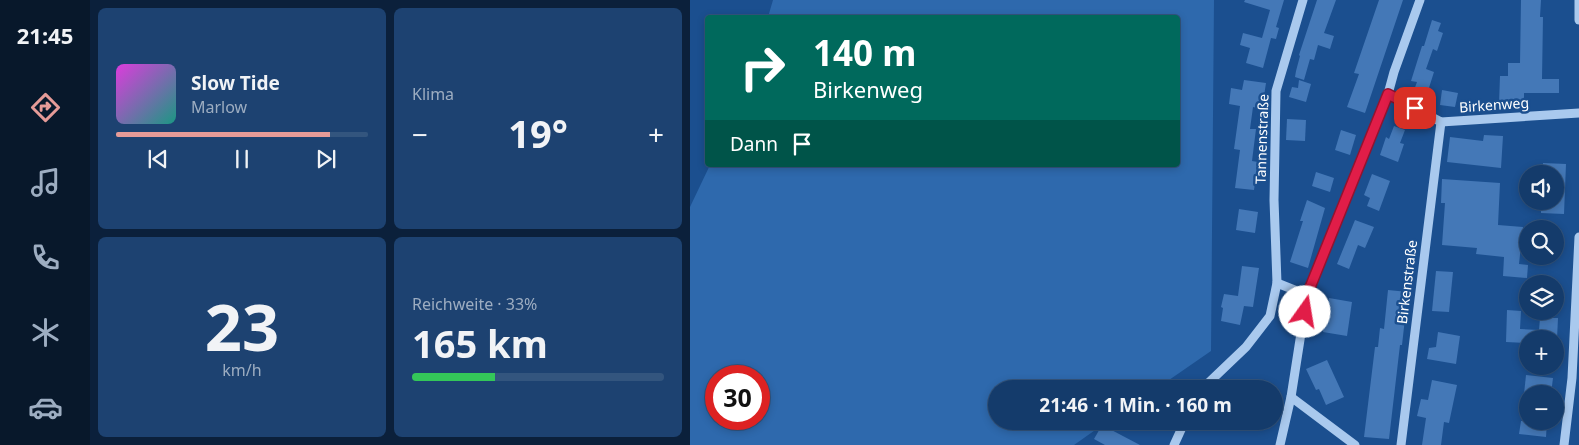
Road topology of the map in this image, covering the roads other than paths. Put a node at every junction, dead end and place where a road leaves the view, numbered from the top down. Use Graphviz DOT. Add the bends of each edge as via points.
graph roads {
  1 [pos="1303,0"];
  2 [pos="1420,0"];
  3 [pos="1579,0"];
  4 [pos="1579,20"];
  5 [pos="1388,94"];
  6 [pos="1579,113"];
  7 [pos="1441,122"];
  8 [pos="1579,237"];
  9 [pos="1277,283"];
  10 [pos="1307,295"];
  11 [pos="1211,380"];
  12 [pos="1291,397"];
  13 [pos="1181,430"];
  14 [pos="1174,445"];
  15 [pos="1280,445"];
  16 [pos="1355,445"];
  17 [pos="1401,445"];
  18 [pos="1564,445"];
  1 -- 9 [label="street, Tannenstraße" via="1276,91 1274,200"];
  2 -- 5 [label="street"];
  3 -- 4 [label="street"];
  5 -- 7 [label="street, Birkenweg"];
  5 -- 10 [label="street"];
  6 -- 7 [label="street, Birkenweg"];
  7 -- 17 [label="street, Birkenstraße"];
  8 -- 18 [label="street" via="1572,378"];
  9 -- 10 [label="street"];
  9 -- 11 [label="street, Tannenstraße" via="1270,316 1246,347"];
  10 -- 12 [label="street"];
  12 -- 15 [label="street"];
  12 -- 16 [label="street"];
  13 -- 14 [label="street"];
}
